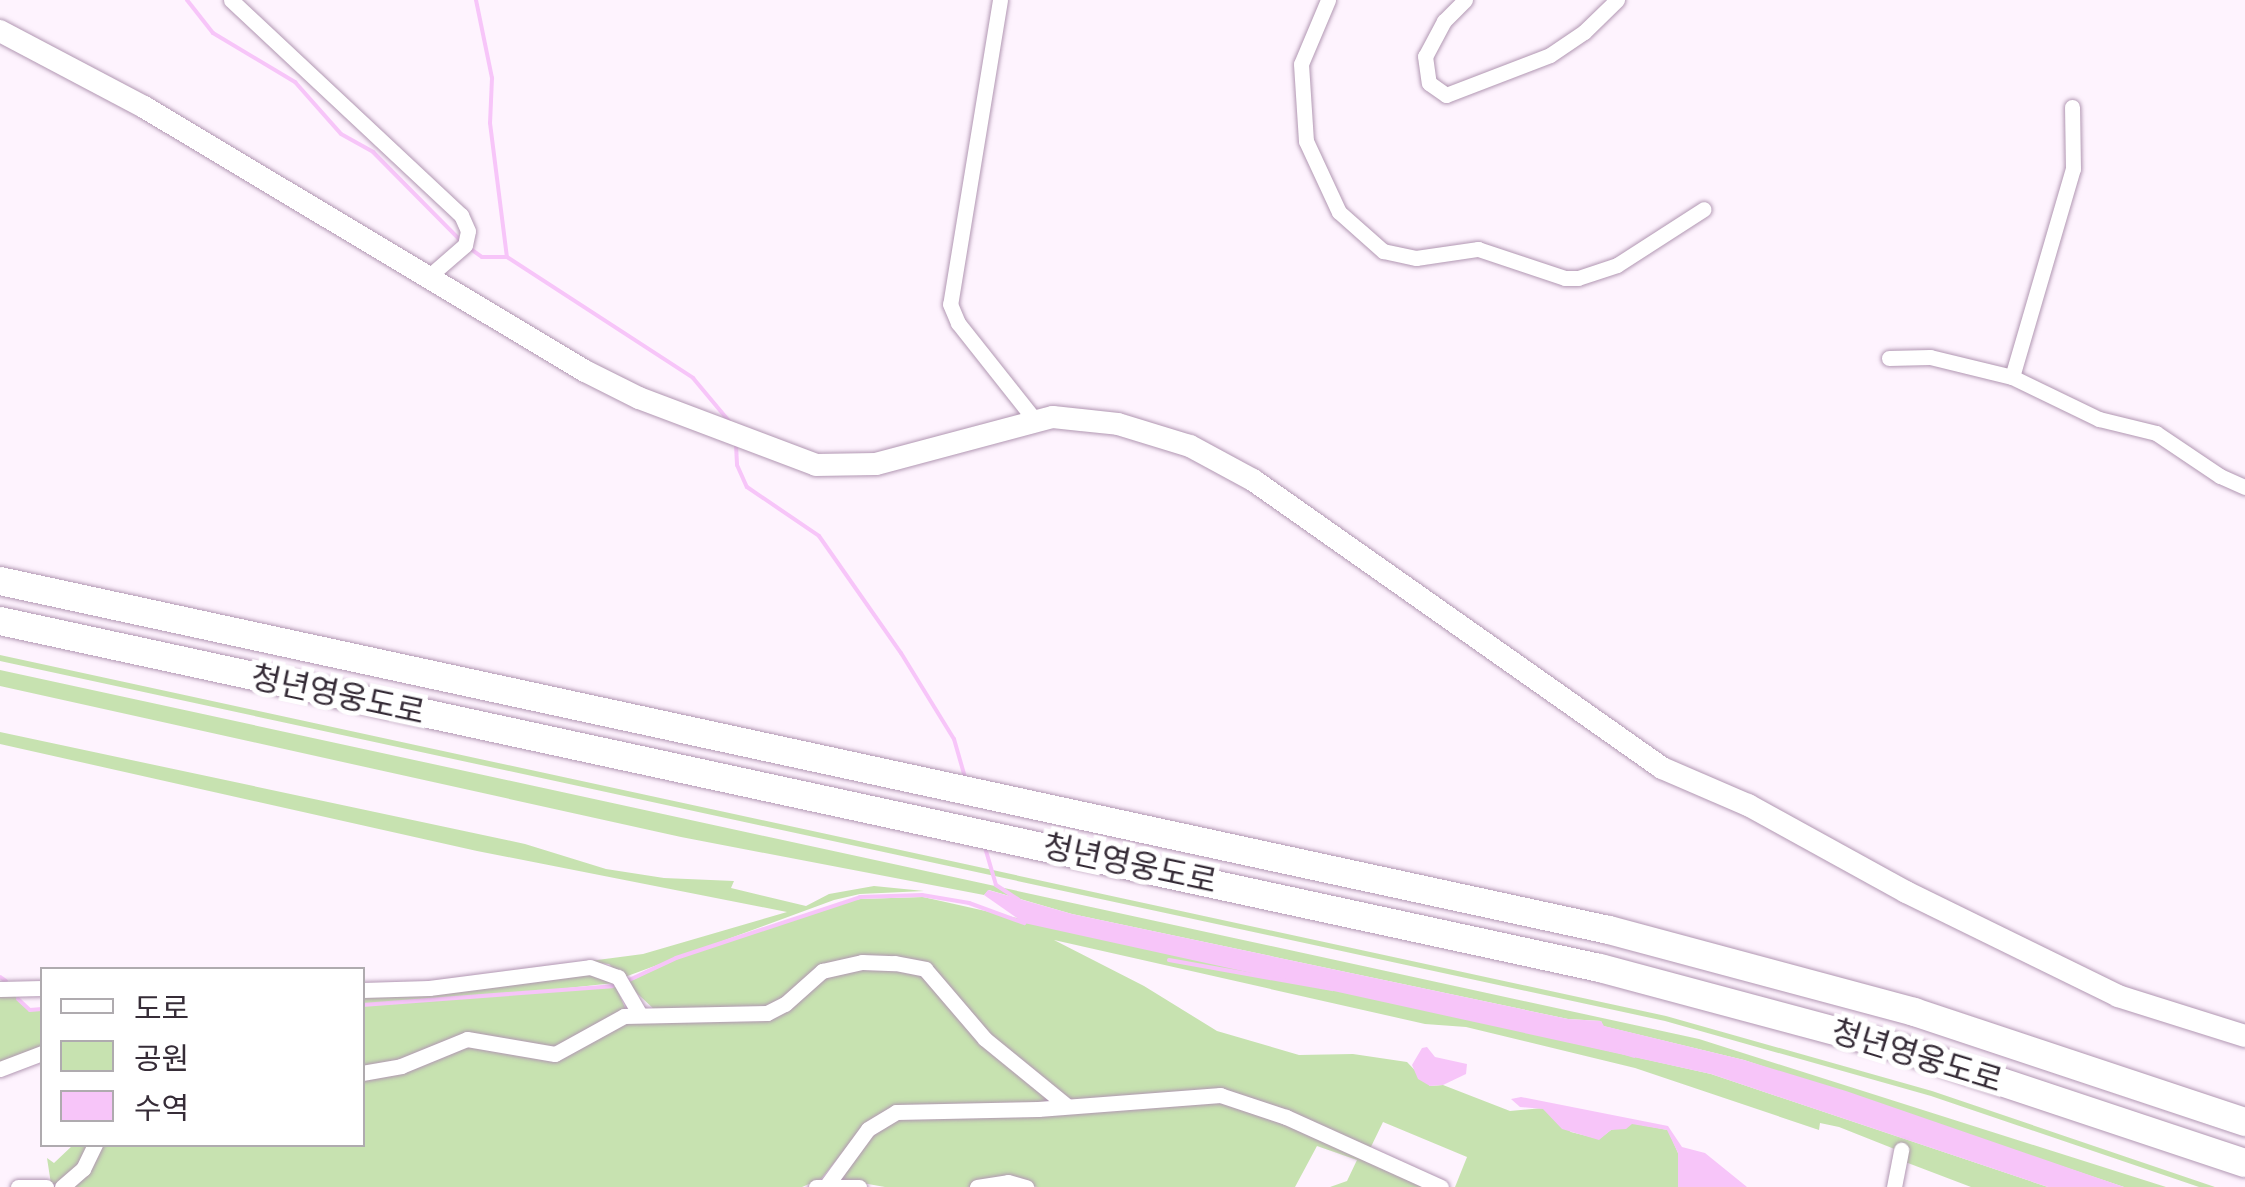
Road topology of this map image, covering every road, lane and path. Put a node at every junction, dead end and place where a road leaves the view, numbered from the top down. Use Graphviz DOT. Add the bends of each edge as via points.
graph roads {
  1 [pos="231,0"];
  2 [pos="1000,0"];
  3 [pos="1328,0"];
  4 [pos="1465,0"];
  5 [pos="1617,0"];
  6 [pos="0,31"];
  7 [pos="2072,107"];
  8 [pos="1704,209"];
  9 [pos="428,278"];
  10 [pos="1889,358"];
  11 [pos="2012,377"];
  12 [pos="1034,419"];
  13 [pos="2245,487"];
  14 [pos="0,582"];
  15 [pos="0,621"];
  16 [pos="40,988"];
  17 [pos="0,989"];
  18 [pos="365,990"];
  19 [pos="639,1013"];
  20 [pos="2245,1036"];
  21 [pos="40,1054"];
  22 [pos="0,1069"];
  23 [pos="365,1073"];
  24 [pos="1066,1106"];
  25 [pos="2245,1122"];
  26 [pos="94,1147"];
  27 [pos="1901,1150"];
  28 [pos="2245,1163"];
  29 [pos="821,1186"];
  30 [pos="18,1187"];
  31 [pos="46,1187"];
  32 [pos="62,1187"];
  33 [pos="859,1187"];
  34 [pos="977,1187"];
  35 [pos="1026,1187"];
  36 [pos="1442,1187"];
  37 [pos="1894,1187"];
  1 -- 9 [label="street" via="462,215 465,245"];
  2 -- 12 [label="street" via="950,304"];
  3 -- 8 [label="street" via="1301,64 1306,140 1340,212 1383,252 1416,258 1478,248 1578,278 1617,265"];
  4 -- 5 [label="street" via="1424,56 1429,82 1446,95 1550,55"];
  6 -- 9 [label="main road" via="144,107"];
  7 -- 11 [label="street" via="2073,169"];
  9 -- 12 [label="main road" via="616,387 816,465 854,467"];
  10 -- 11 [label="street" via="1930,356"];
  11 -- 13 [label="street" via="2100,419 2156,433"];
  12 -- 20 [label="main road" via="1118,424 1217,458 1662,768 1748,805 2118,996"];
  14 -- 25 [label="highway, 청년영웅도로" via="1490,902 1914,1012"];
  15 -- 28 [label="highway, 청년영웅도로" via="1699,992 2002,1081"];
  16 -- 17 [label="street"];
  18 -- 19 [label="street" via="590,966 618,977"];
  19 -- 23 [label="street" via="555,1054 467,1038"];
  19 -- 24 [label="street" via="767,1014 822,971 862,962 915,966 925,969 985,1039"];
  21 -- 22 [label="street"];
  24 -- 29 [label="street" via="896,1112 868,1128"];
  24 -- 36 [label="street" via="1240,1098"];
  26 -- 32 [label="street" via="83,1169"];
  27 -- 37 [label="street"];
  29 -- 33 [label="street"];
  30 -- 31 [label="street"];
  34 -- 35 [label="street"];
}
